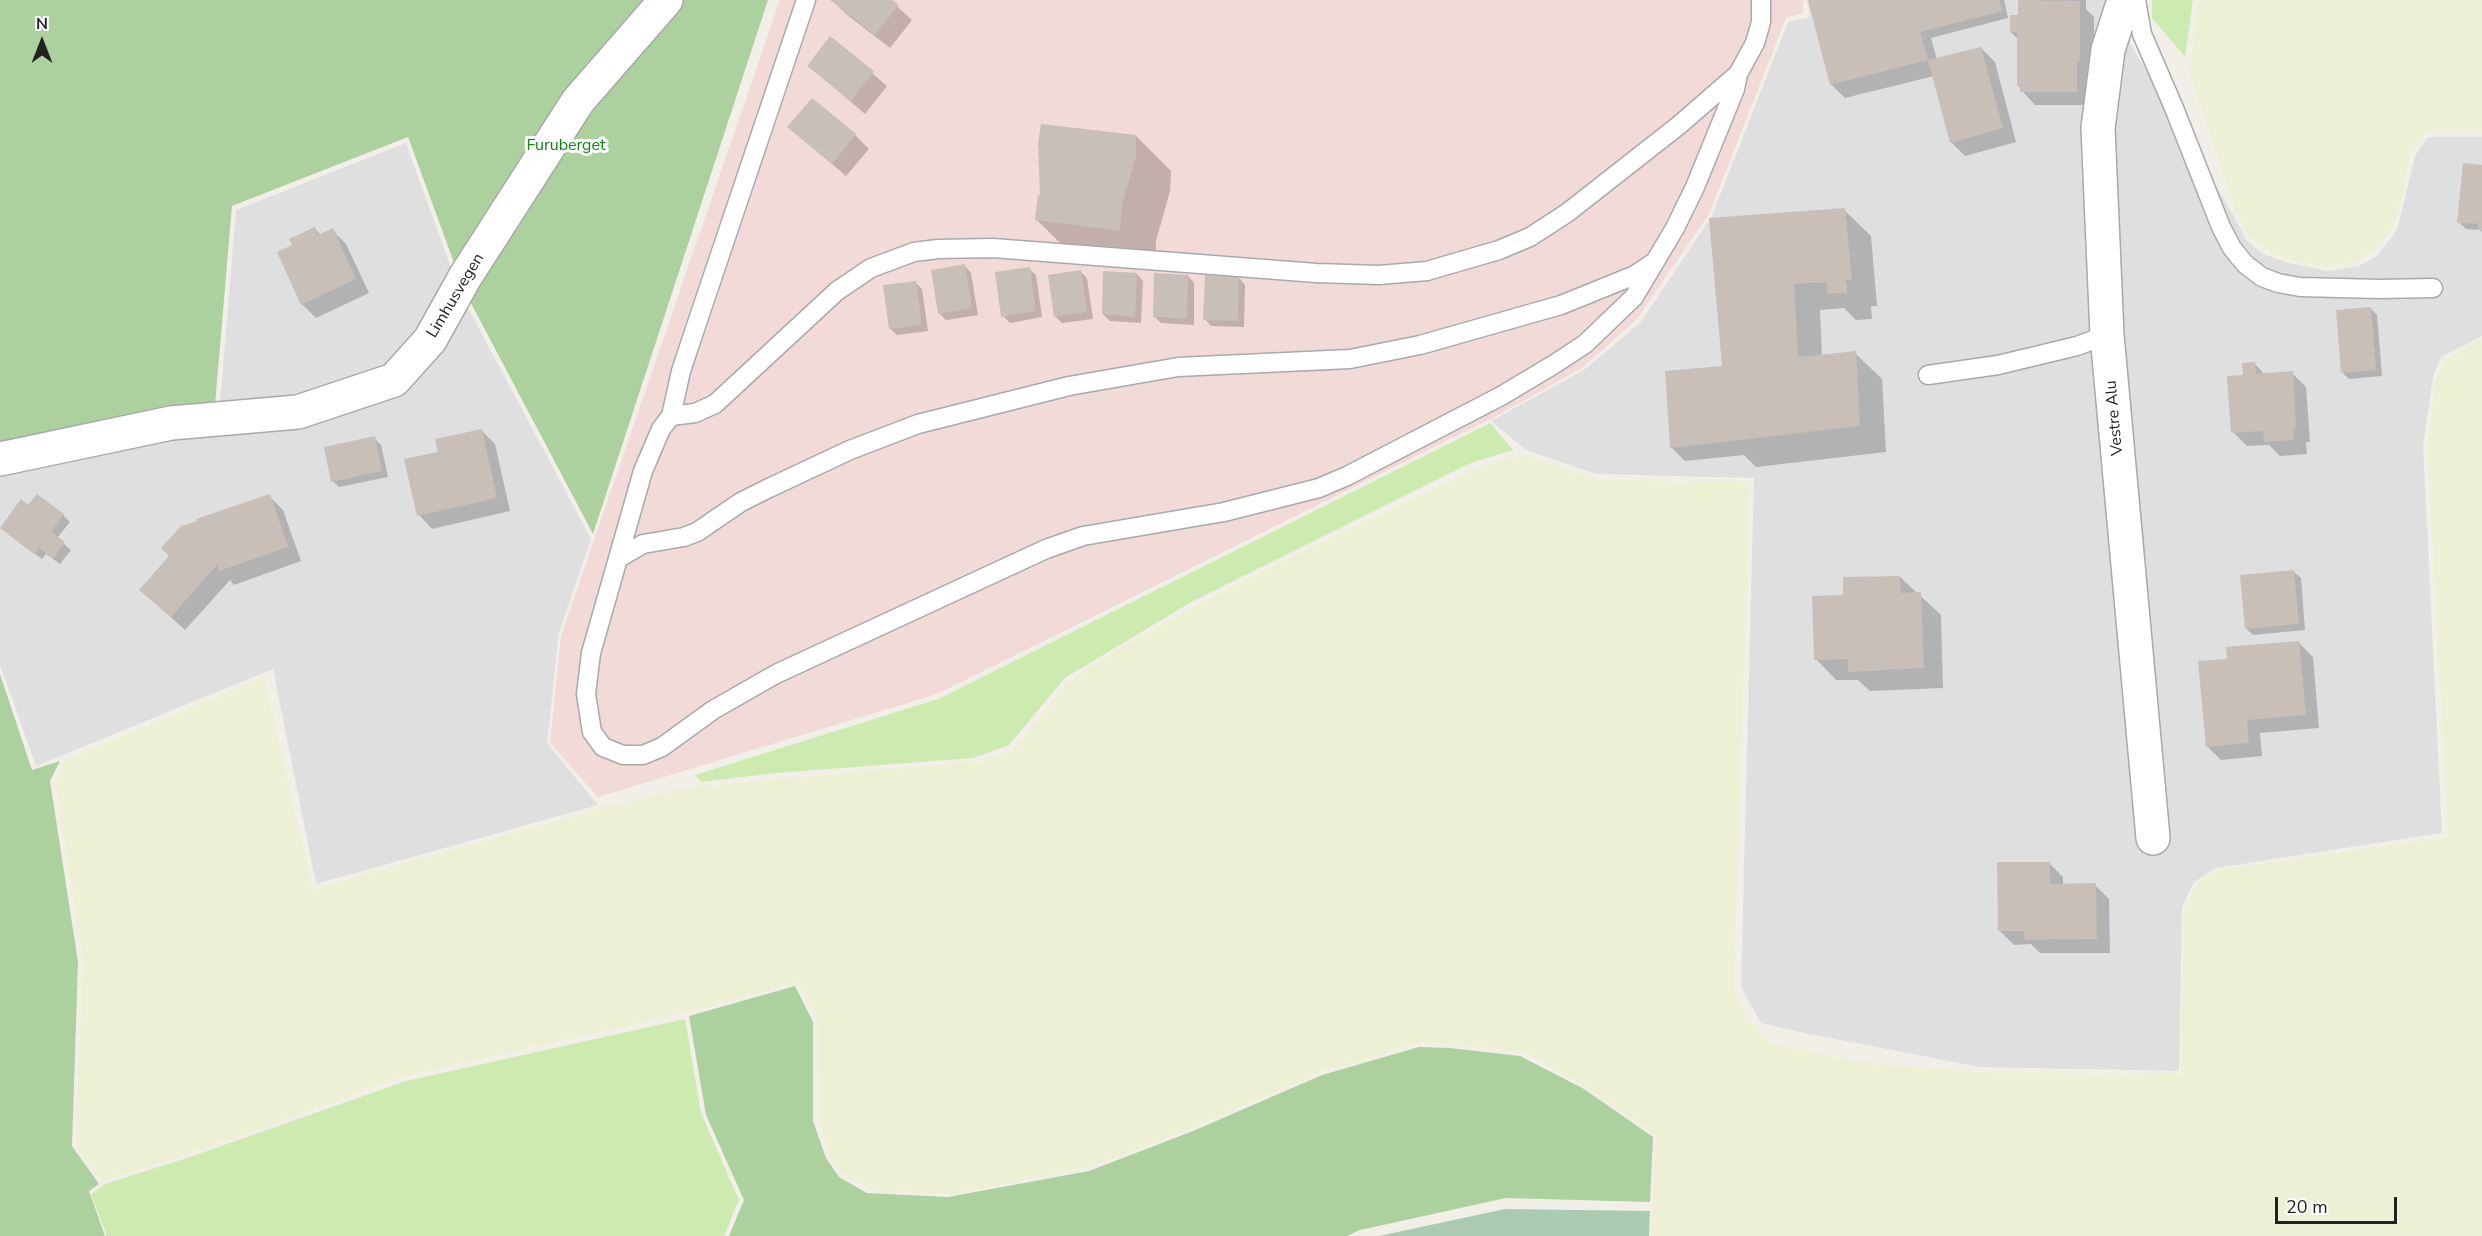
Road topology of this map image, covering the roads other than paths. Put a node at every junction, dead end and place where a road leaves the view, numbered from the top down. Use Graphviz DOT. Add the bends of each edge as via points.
graph roads {
  1 [pos="666,0"];
  2 [pos="806,0"];
  3 [pos="1761,0"];
  4 [pos="2124,0"];
  5 [pos="2136,0"];
  6 [pos="1738,74"];
  7 [pos="1654,262"];
  8 [pos="2433,288"];
  9 [pos="2107,335"];
  10 [pos="1928,375"];
  11 [pos="671,416"];
  12 [pos="0,459"];
  13 [pos="619,558"];
  14 [pos="2153,838"];
  1 -- 12 [label="street, Limhusvegen" via="578,101 465,277 430,340 394,380 298,412 171,423"];
  2 -- 11 [label="lane" via="681,371"];
  3 -- 6 [label="lane" via="1761,22 1755,43"];
  4 -- 9 [label="street, Vestre Alu" via="2108,50 2098,129"];
  5 -- 8 [label="lane" via="2142,34 2221,226 2245,264 2270,280 2300,287"];
  6 -- 7 [label="lane" via="1712,151"];
  6 -- 11 [label="lane" via="1567,213 1530,237 1499,250 1426,271 1379,275 993,248 914,252 871,268 837,291 715,404 695,413"];
  7 -- 13 [label="lane" via="1635,275 1561,305 1420,345 1350,359 1178,367 1069,386 918,424 769,488 697,532 643,544"];
  7 -- 13 [label="lane" via="1634,297 1585,344 1501,396 1347,476 1285,498 1083,536 1046,549 776,674 713,710 662,747 643,755 623,755 603,747 592,732 587,713 591,653"];
  9 -- 10 [label="lane" via="1998,364"];
  9 -- 14 [label="street, Vestre Alu"];
  11 -- 13 [label="lane" via="661,429 643,471"];
}
